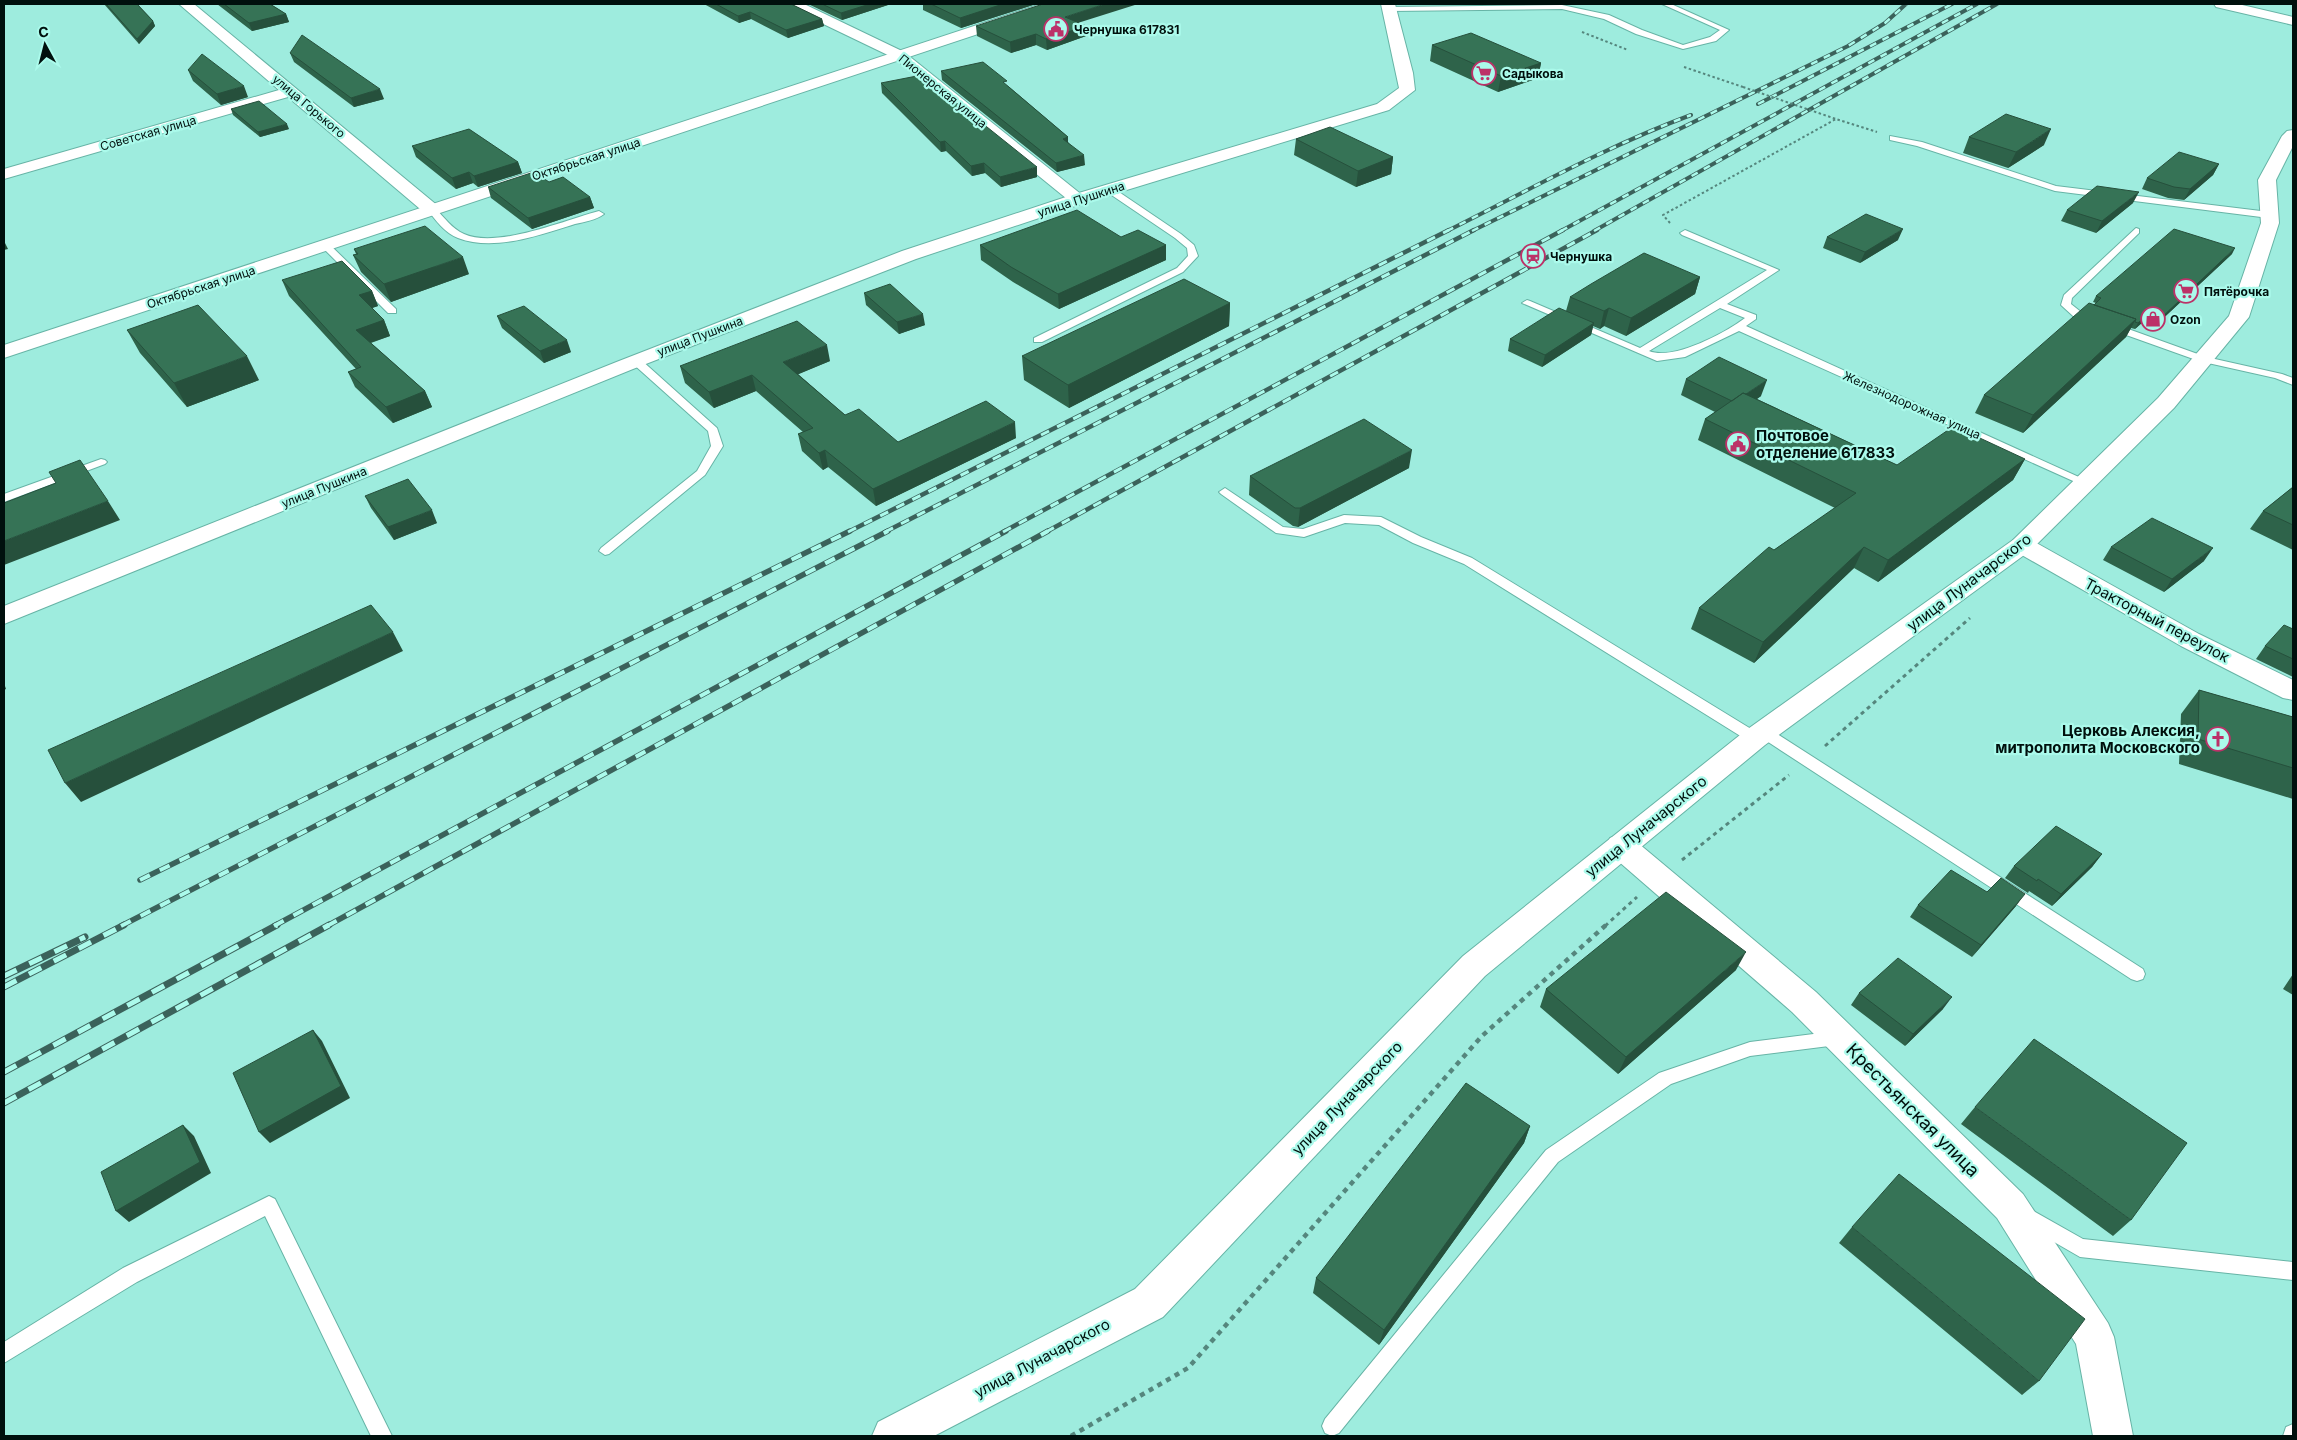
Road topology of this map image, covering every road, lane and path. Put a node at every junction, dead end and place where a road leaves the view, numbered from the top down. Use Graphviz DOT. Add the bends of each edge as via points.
graph roads {
  1 [pos="186,4"];
  2 [pos="794,4"];
  3 [pos="1054,4"];
  4 [pos="1571,4"];
  5 [pos="1666,4"];
  6 [pos="2221,4"];
  7 [pos="1389,6"];
  8 [pos="1562,7"];
  9 [pos="2293,22"];
  10 [pos="899,55"];
  11 [pos="1683,66"];
  12 [pos="292,92"];
  13 [pos="1836,119"];
  14 [pos="2293,135"];
  15 [pos="1893,138"];
  16 [pos="4,174"];
  17 [pos="1110,190"];
  18 [pos="1078,200"];
  19 [pos="432,210"];
  20 [pos="599,214"];
  21 [pos="2269,215"];
  22 [pos="2136,231"];
  23 [pos="1684,233"];
  24 [pos="325,245"];
  25 [pos="1527,303"];
  26 [pos="1719,304"];
  27 [pos="392,311"];
  28 [pos="1739,327"];
  29 [pos="1038,340"];
  30 [pos="4,352"];
  31 [pos="1641,352"];
  32 [pos="2203,359"];
  33 [pos="636,361"];
  34 [pos="2293,382"];
  35 [pos="101,462"];
  36 [pos="2086,483"];
  37 [pos="1225,492"];
  38 [pos="4,498"];
  39 [pos="2022,545"];
  40 [pos="605,552"];
  41 [pos="4,616"];
  42 [pos="1972,616"];
  43 [pos="2293,691"];
  44 [pos="1759,735"];
  45 [pos="1807,761"];
  46 [pos="1621,846"];
  47 [pos="1659,878"];
  48 [pos="2137,974"];
  49 [pos="1840,1037"];
  50 [pos="2010,1206"];
  51 [pos="2293,1271"];
  52 [pos="4,1353"];
  53 [pos="1332,1426"];
  54 [pos="382,1436"];
  55 [pos="892,1436"];
  56 [pos="1071,1436"];
  57 [pos="2113,1436"];
  1 -- 12 [label="street, улица Горького"];
  2 -- 10 [label="street, Пионерская улица"];
  3 -- 10 [label="street, Октябрьская улица"];
  4 -- 8 [label="lane"];
  5 -- 8 [label="lane" via="1725,30 1713,39 1683,47 1606,17"];
  6 -- 9 [label="street"];
  7 -- 8 [label="lane"];
  7 -- 17 [label="street, улица Пушкина" via="1406,90 1383,107"];
  10 -- 18 [label="street, Пионерская улица"];
  10 -- 19 [label="street, Октябрьская улица"];
  11 -- 13 [label="path, bridge"];
  12 -- 16 [label="street, Советская улица"];
  12 -- 19 [label="street, улица Горького"];
  13 -- 15 [label="path"];
  13 -- 23 [label="path" via="1663,215"];
  14 -- 21 [label="street, улица Луначарского" via="2267,180"];
  15 -- 21 [label="lane" via="2055,188"];
  17 -- 18 [label="street, улица Пушкина"];
  17 -- 29 [label="lane" via="1178,236 1191,248 1193,256 1180,270"];
  18 -- 33 [label="street, улица Пушкина" via="909,255"];
  19 -- 20 [label="lane" via="460,236 474,240 513,239"];
  19 -- 24 [label="street, Октябрьская улица"];
  21 -- 32 [label="street, улица Луначарского" via="2270,223 2239,317"];
  22 -- 32 [label="lane" via="2068,297 2066,305 2077,314"];
  23 -- 26 [label="lane" via="1774,270"];
  24 -- 27 [label="lane"];
  24 -- 30 [label="street, Октябрьская улица"];
  25 -- 31 [label="lane"];
  26 -- 28 [label="lane" via="1752,317"];
  26 -- 31 [label="lane"];
  28 -- 31 [label="lane" via="1681,355 1657,358"];
  28 -- 36 [label="lane, Железнодорожная улица"];
  32 -- 34 [label="lane"];
  32 -- 36 [label="street, улица Луначарского" via="2166,404"];
  33 -- 40 [label="lane" via="713,430 717,446 701,473"];
  33 -- 41 [label="street, улица Пушкина"];
  35 -- 38 [label="lane"];
  36 -- 39 [label="street, улица Луначарского"];
  37 -- 44 [label="lane" via="1280,530 1304,534 1344,518 1381,521 1417,540 1468,560"];
  39 -- 43 [label="street, Тракторный переулок" via="2190,640"];
  39 -- 44 [label="street, улица Луначарского"];
  42 -- 45 [label="path"];
  44 -- 45 [label="lane"];
  44 -- 46 [label="street, улица Луначарского"];
  45 -- 47 [label="path"];
  45 -- 48 [label="lane"];
  46 -- 47 [label="street, Крестьянская улица"];
  46 -- 55 [label="street, улица Луначарского" via="1474,966 1149,1303"];
  47 -- 49 [label="street, Крестьянская улица" via="1804,1002"];
  47 -- 56 [label="path" via="1482,1036 1188,1368"];
  49 -- 50 [label="street, Крестьянская улица"];
  49 -- 53 [label="lane" via="1750,1049 1665,1078 1552,1156"];
  50 -- 51 [label="lane" via="2080,1248"];
  50 -- 57 [label="street, Крестьянская улица" via="2094,1337"];
  52 -- 54 [label="lane" via="130,1275 269,1205"];
}
